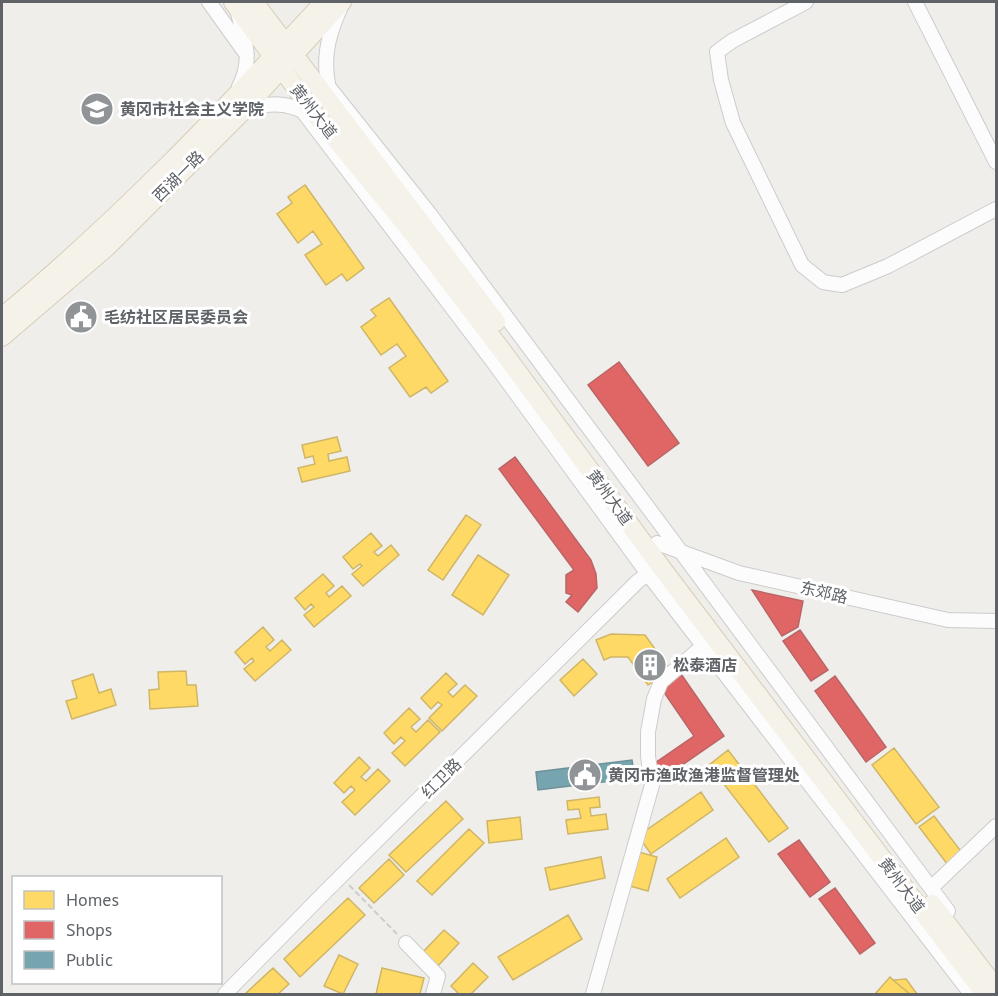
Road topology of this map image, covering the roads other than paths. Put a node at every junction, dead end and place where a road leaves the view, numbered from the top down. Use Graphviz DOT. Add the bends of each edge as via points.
graph roads {
  1 [pos="209,2"];
  2 [pos="254,2"];
  3 [pos="324,2"];
  4 [pos="342,2"];
  5 [pos="806,2"];
  6 [pos="915,2"];
  7 [pos="234,3"];
  8 [pos="247,55"];
  9 [pos="283,56"];
  10 [pos="328,86"];
  11 [pos="237,107"];
  12 [pos="301,110"];
  13 [pos="329,117"];
  14 [pos="996,162"];
  15 [pos="996,209"];
  16 [pos="2,317"];
  17 [pos="2,337"];
  18 [pos="657,543"];
  19 [pos="682,554"];
  20 [pos="654,570"];
  21 [pos="996,621"];
  22 [pos="703,646"];
  23 [pos="996,826"];
  24 [pos="931,888"];
  25 [pos="406,943"];
  26 [pos="986,986"];
  27 [pos="225,994"];
  28 [pos="434,994"];
  29 [pos="593,994"];
  1 -- 8 [label="street"];
  2 -- 9 [label="main road, 黄州大道"];
  3 -- 9 [label="main road, 西湖一路"];
  4 -- 9 [label="main road, 西湖一路"];
  4 -- 10 [label="street" via="326,51"];
  5 -- 15 [label="street" via="717,52 733,123 802,265 822,282 842,285 888,266"];
  6 -- 14 [label="street"];
  7 -- 8 [label="street"];
  7 -- 9 [label="main road, 黄州大道"];
  8 -- 11 [label="street"];
  9 -- 11 [label="main road, 西湖一路"];
  9 -- 13 [label="main road, 黄州大道"];
  10 -- 13 [label="street"];
  10 -- 19 [label="street" via="429,213"];
  11 -- 12 [label="street" via="270,104"];
  11 -- 16 [label="main road, 西湖一路"];
  11 -- 17 [label="main road, 西湖一路" via="106,247"];
  12 -- 13 [label="street"];
  12 -- 20 [label="street"];
  13 -- 18 [label="main road, 黄州大道" via="508,338"];
  13 -- 20 [label="main road, 黄州大道" via="496,343"];
  18 -- 19 [label="street, 东郊路"];
  18 -- 26 [label="main road, 黄州大道"];
  19 -- 21 [label="street, 东郊路" via="739,573 948,620"];
  19 -- 24 [label="street"];
  20 -- 22 [label="street"];
  20 -- 26 [label="main road, 黄州大道"];
  20 -- 27 [label="street, 红卫路" via="638,580"];
  22 -- 26 [label="street"];
  22 -- 29 [label="street" via="662,682 654,699 648,732 652,784"];
  23 -- 24 [label="street"];
  24 -- 26 [label="street"];
  25 -- 28 [label="street" via="438,976"];
}
